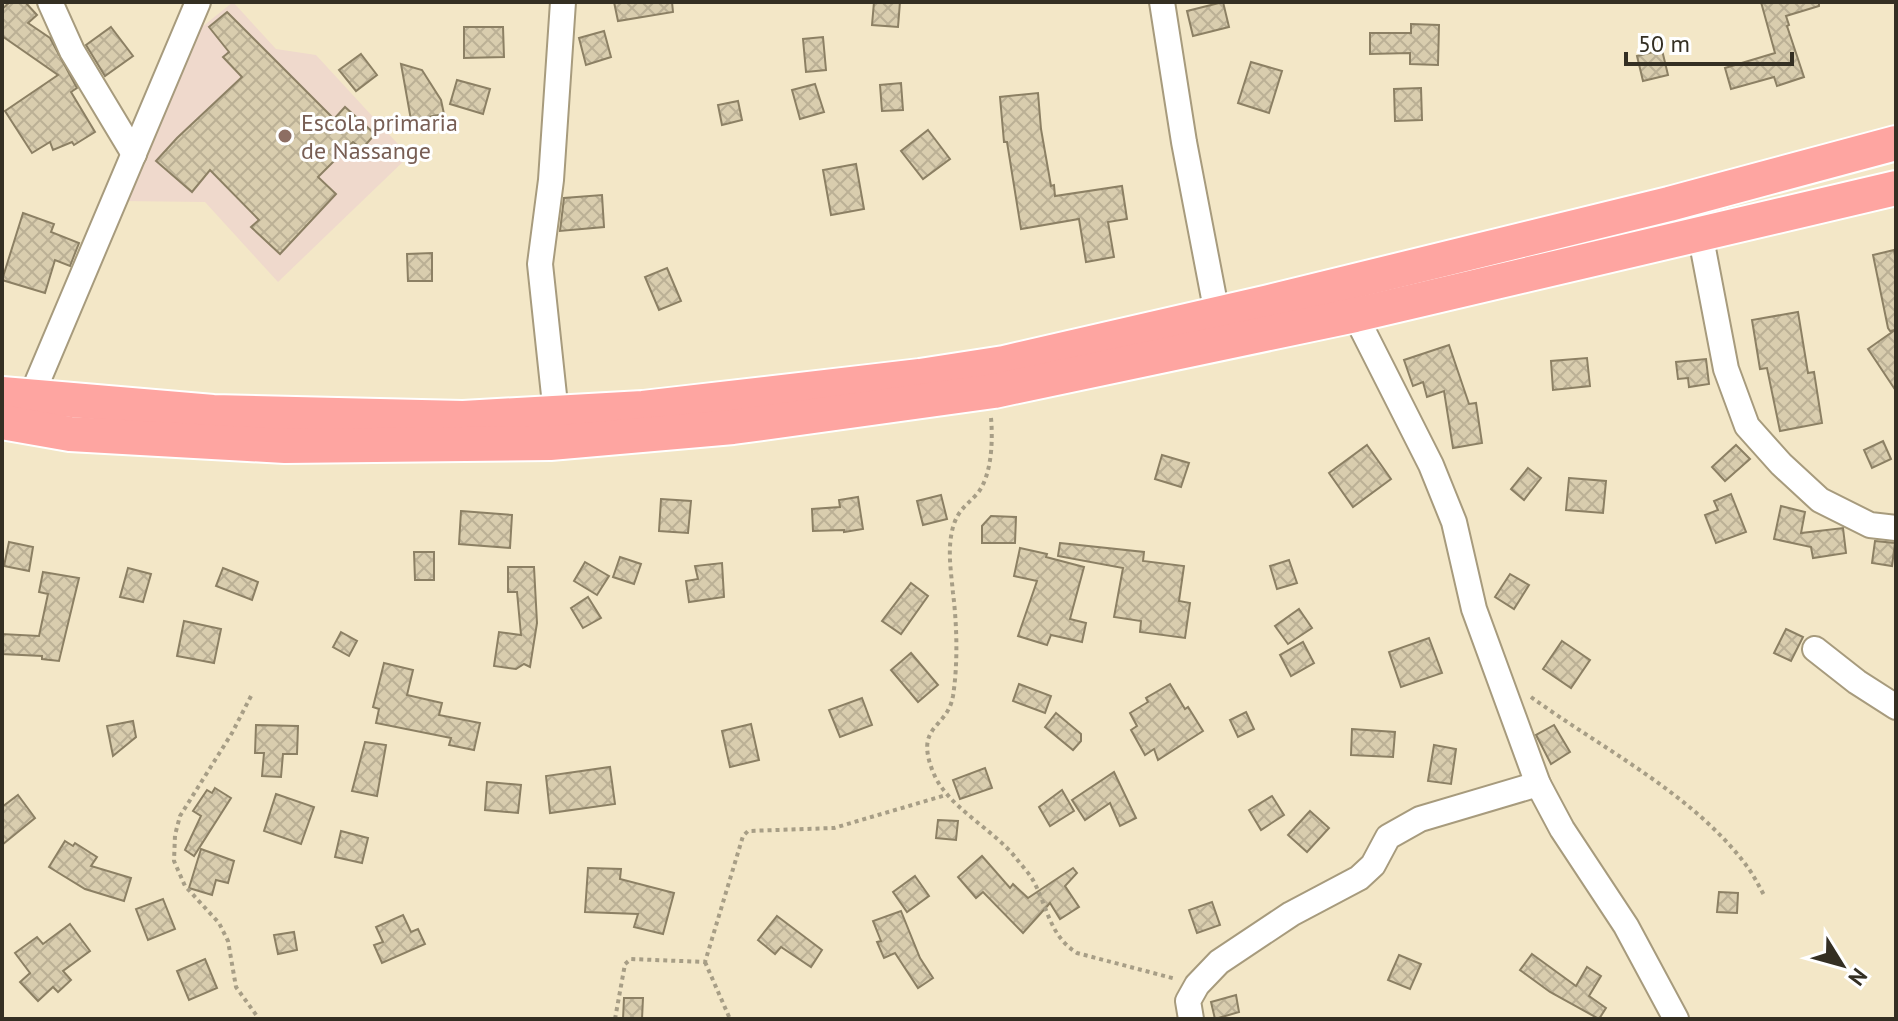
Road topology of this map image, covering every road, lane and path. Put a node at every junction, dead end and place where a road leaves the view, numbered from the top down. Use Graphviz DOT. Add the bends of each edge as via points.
graph roads {
  1 [pos="50,2"];
  2 [pos="198,2"];
  3 [pos="563,2"];
  4 [pos="1162,2"];
  5 [pos="1896,143"];
  6 [pos="134,154"];
  7 [pos="1896,188"];
  8 [pos="1700,233"];
  9 [pos="1339,283"];
  10 [pos="1217,314"];
  11 [pos="1355,315"];
  12 [pos="989,391"];
  13 [pos="17,396"];
  14 [pos="556,414"];
  15 [pos="2,422"];
  16 [pos="1896,528"];
  17 [pos="1815,649"];
  18 [pos="1497,671"];
  19 [pos="251,696"];
  20 [pos="1896,707"];
  21 [pos="1538,784"];
  22 [pos="946,795"];
  23 [pos="1765,897"];
  24 [pos="705,962"];
  25 [pos="1197,985"];
  26 [pos="259,1019"];
  27 [pos="615,1019"];
  28 [pos="730,1019"];
  29 [pos="1191,1019"];
  30 [pos="1676,1019"];
  1 -- 6 [label="street" via="72,51"];
  2 -- 6 [label="street"];
  3 -- 14 [label="street" via="540,264"];
  4 -- 10 [label="street"];
  5 -- 9 [label="highway"];
  6 -- 13 [label="street"];
  7 -- 8 [label="highway"];
  8 -- 11 [label="highway"];
  8 -- 16 [label="street" via="1726,369 1747,426 1820,500 1870,525"];
  9 -- 10 [label="highway"];
  9 -- 11 [label="street"];
  10 -- 14 [label="highway" via="1004,363 771,394"];
  11 -- 12 [label="highway"];
  11 -- 18 [label="street" via="1454,522 1474,609"];
  12 -- 15 [label="highway" via="733,427 550,443 285,446 70,434"];
  12 -- 22 [label="path" via="989,462 979,491 958,512 952,532 953,698 929,732 927,745"];
  13 -- 14 [label="highway" via="213,412 463,418"];
  17 -- 20 [label="street"];
  18 -- 21 [label="street"];
  18 -- 23 [label="path" via="1676,797 1746,865"];
  19 -- 26 [label="path" via="180,816 174,861 185,886 219,923 228,941 236,987"];
  21 -- 25 [label="street" via="1420,819 1388,837 1359,878 1291,914 1219,962"];
  21 -- 30 [label="street"];
  22 -- 24 [label="path" via="834,828 748,831"];
  22 -- 25 [label="path" via="1010,850 1034,881 1064,945"];
  24 -- 27 [label="path" via="631,959 625,964"];
  24 -- 28 [label="path"];
  25 -- 29 [label="street" via="1188,1001"];
}
